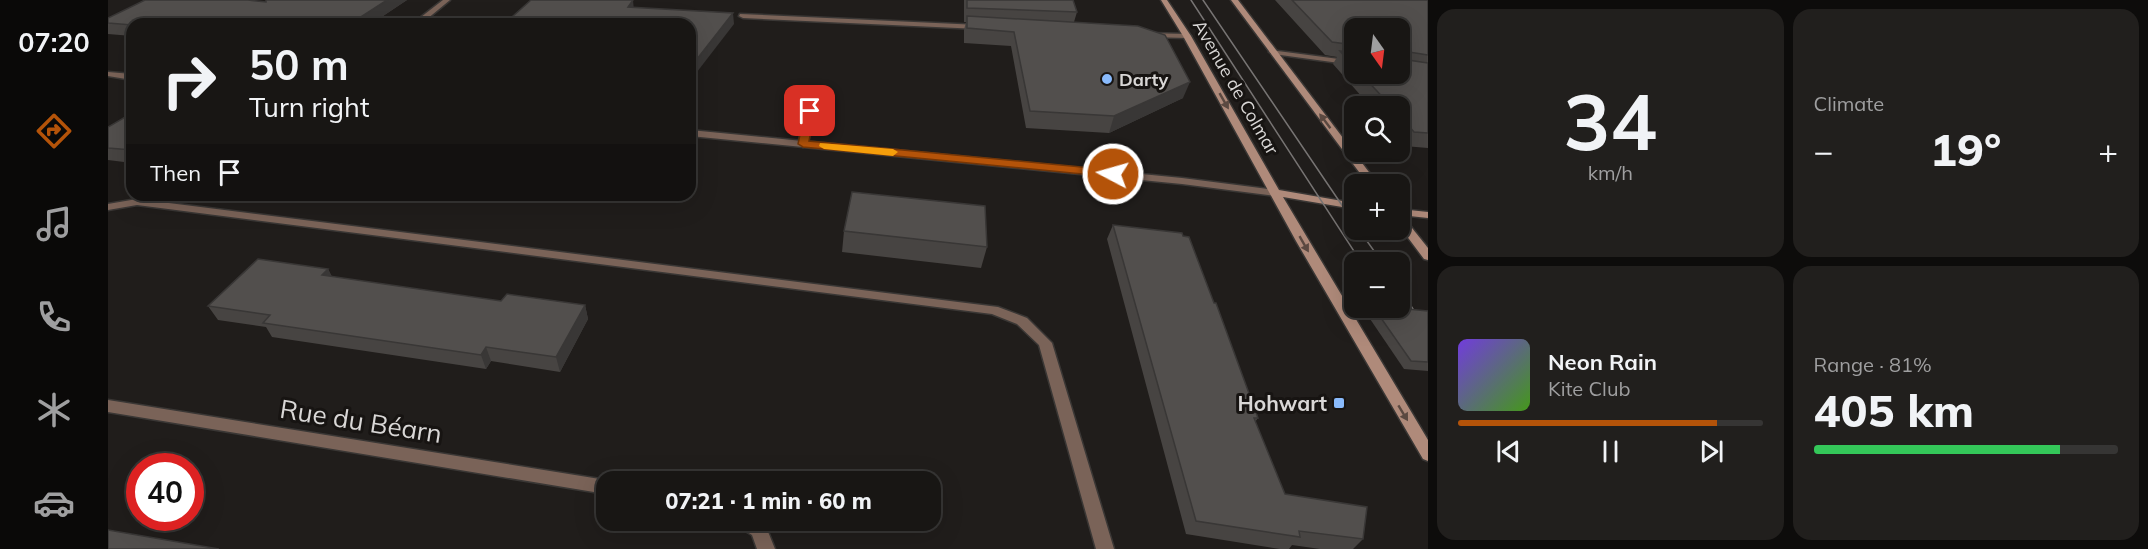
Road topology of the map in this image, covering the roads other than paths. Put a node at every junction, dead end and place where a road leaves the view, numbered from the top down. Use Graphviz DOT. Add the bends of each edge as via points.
graph roads {
  1 [pos="447,0"];
  2 [pos="1164,0"];
  3 [pos="1234,0"];
  4 [pos="742,16"];
  5 [pos="424,18"];
  6 [pos="989,27"];
  7 [pos="1141,34"];
  8 [pos="1187,36"];
  9 [pos="1273,52"];
  10 [pos="1344,62"];
  11 [pos="110,76"];
  12 [pos="126,77"];
  13 [pos="810,111"];
  14 [pos="696,133"];
  15 [pos="803,144"];
  16 [pos="1365,174"];
  17 [pos="1276,193"];
  18 [pos="1344,204"];
  19 [pos="108,207"];
  20 [pos="1410,213"];
  21 [pos="1428,215"];
  22 [pos="1410,233"];
  23 [pos="1428,256"];
  24 [pos="108,406"];
  25 [pos="1428,454"];
  26 [pos="596,485"];
  27 [pos="759,531"];
  28 [pos="766,549"];
  29 [pos="1105,549"];
  1 -- 5 [label="street"];
  2 -- 8 [label="main road, Avenue de Colmar"];
  3 -- 9 [label="main road, Avenue de Colmar"];
  4 -- 6 [label="street"];
  7 -- 8 [label="street"];
  8 -- 17 [label="main road, Avenue de Colmar, one-way"];
  9 -- 10 [label="street"];
  16 -- 9 [label="main road, Avenue de Colmar, one-way"];
  11 -- 12 [label="street"];
  13 -- 15 [label="street"];
  14 -- 15 [label="street"];
  15 -- 17 [label="street"];
  17 -- 18 [label="main road"];
  17 -- 25 [label="main road, Avenue de Colmar, one-way"];
  19 -- 29 [label="street" via="137,202 994,310 1022,321 1046,343"];
  20 -- 21 [label="main road"];
  22 -- 23 [label="main road"];
  24 -- 26 [label="street, Rue du Béarn"];
  27 -- 28 [label="street"];
}
